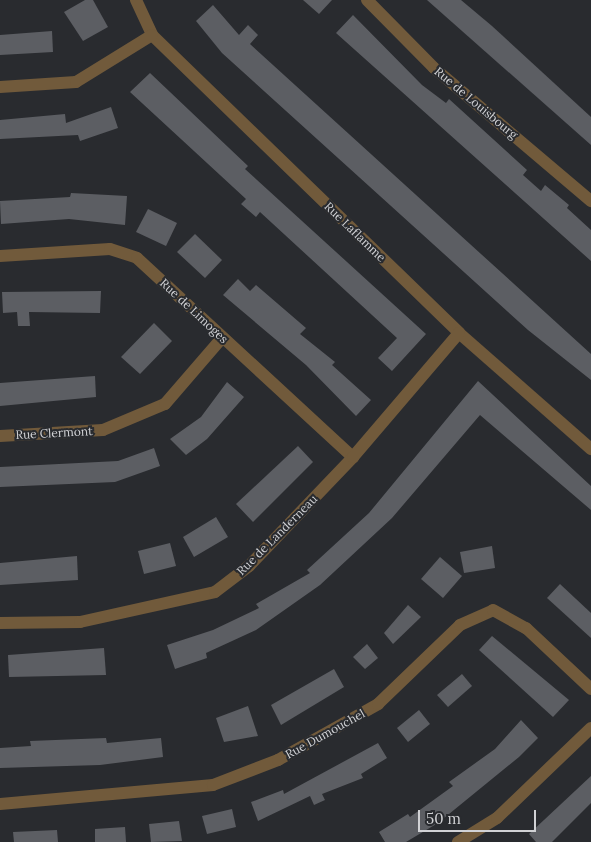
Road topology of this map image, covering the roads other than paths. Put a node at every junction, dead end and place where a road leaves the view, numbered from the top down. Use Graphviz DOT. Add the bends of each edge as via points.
graph roads {
  1 [pos="136,0"];
  2 [pos="367,0"];
  3 [pos="152,35"];
  4 [pos="0,87"];
  5 [pos="591,201"];
  6 [pos="0,256"];
  7 [pos="459,333"];
  8 [pos="222,338"];
  9 [pos="0,436"];
  10 [pos="591,449"];
  11 [pos="353,458"];
  12 [pos="0,623"];
  13 [pos="591,689"];
  14 [pos="591,728"];
  15 [pos="0,804"];
  16 [pos="458,842"];
  1 -- 3 [label="street, Rue Laflamme"];
  2 -- 5 [label="street, Rue de Louisbourg" via="434,68"];
  3 -- 4 [label="street" via="76,82"];
  3 -- 7 [label="street, Rue Laflamme"];
  6 -- 8 [label="street, Rue de Limoges" via="110,249 137,258"];
  7 -- 10 [label="street, Rue Laflamme"];
  7 -- 11 [label="street, Rue de Landerneau"];
  8 -- 9 [label="street, Rue Clermont" via="165,404 103,430"];
  8 -- 11 [label="street, Rue de Limoges"];
  11 -- 12 [label="street, Rue de Landerneau" via="249,566 215,592 80,622"];
  13 -- 15 [label="street, Rue Dumouchel" via="526,628 493,610 460,625 378,704 278,760 213,785"];
  14 -- 16 [label="street" via="497,818"];
}
